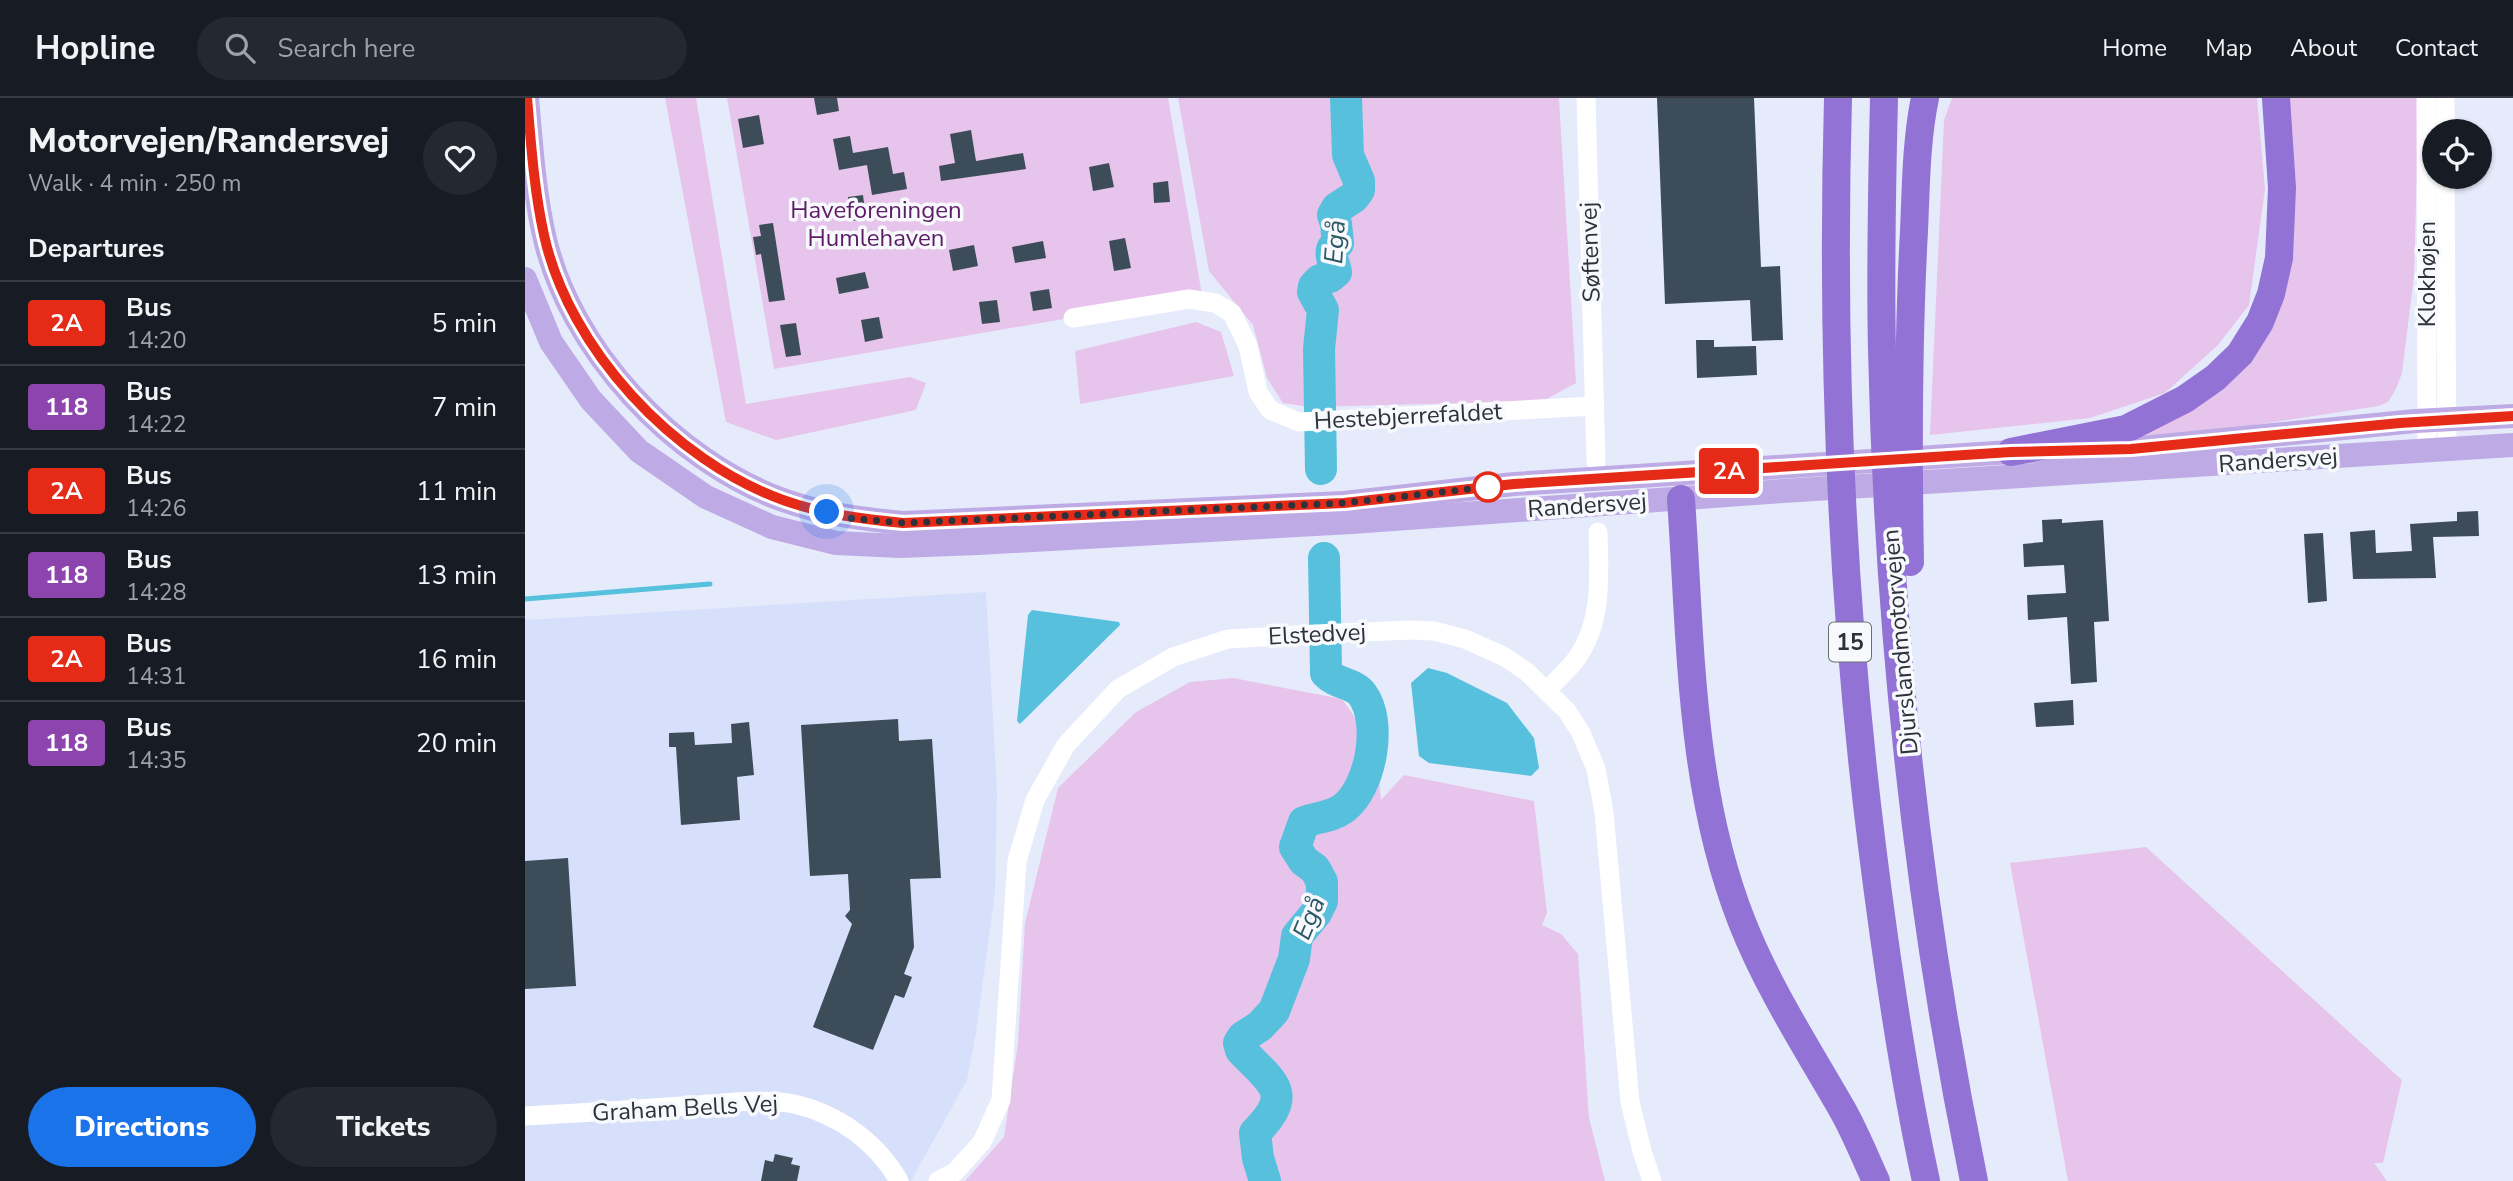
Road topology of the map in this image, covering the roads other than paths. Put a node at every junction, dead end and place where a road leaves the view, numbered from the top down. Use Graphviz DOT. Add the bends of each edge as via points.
graph roads {
  1 [pos="527,98"];
  2 [pos="1586,98"];
  3 [pos="1838,98"];
  4 [pos="1884,98"];
  5 [pos="1925,98"];
  6 [pos="1934,98"];
  7 [pos="2276,98"];
  8 [pos="2426,98"];
  9 [pos="2445,98"];
  10 [pos="2445,119"];
  11 [pos="1917,172"];
  12 [pos="2445,189"];
  13 [pos="525,279"];
  14 [pos="1073,318"];
  15 [pos="1594,407"];
  16 [pos="2513,416"];
  17 [pos="2437,420"];
  18 [pos="2513,444"];
  19 [pos="2437,449"];
  20 [pos="2011,452"];
  21 [pos="1596,461"];
  22 [pos="1974,467"];
  23 [pos="1681,486"];
  24 [pos="1598,532"];
  25 [pos="1547,690"];
  26 [pos="1919,852"];
  27 [pos="525,1116"];
  28 [pos="899,1181"];
  29 [pos="939,1181"];
  30 [pos="1652,1181"];
  31 [pos="1876,1181"];
  32 [pos="1926,1181"];
  33 [pos="1974,1181"];
  1 -- 23 [label="main road, Randersvej" via="544,236 583,330 648,413 687,448 783,500 849,518 903,523 1344,503 1514,484"];
  2 -- 15 [label="street, Søftenvej"];
  3 -- 32 [label="highway, Djurslandmotorvejen / 15" via="1835,345 1849,638 1883,938"];
  4 -- 26 [label="highway, Djurslandmotorvejen / 15" via="1881,278 1887,487 1897,645"];
  5 -- 11 [label="highway"];
  6 -- 11 [label="highway"];
  7 -- 20 [label="highway" via="2282,188 2279,258 2260,322 2239,354 2185,399 2126,429"];
  8 -- 17 [label="street, Klokhøjen"];
  9 -- 10 [label="street"];
  11 -- 26 [label="highway" via="1908,451"];
  12 -- 17 [label="street, Klokhøjen"];
  13 -- 23 [label="main road, Randersvej" via="551,341 591,400 639,451 706,497 772,527 836,543 900,546 1352,522"];
  14 -- 15 [label="street, Hestebjerrefaldet" via="1189,299 1215,303 1232,313 1248,346 1258,392 1270,410 1299,422"];
  15 -- 21 [label="street"];
  16 -- 17 [label="main road, Randersvej"];
  17 -- 19 [label="street, Klokhøjen"];
  17 -- 20 [label="main road, Randersvej" via="2131,449"];
  18 -- 19 [label="main road, Randersvej"];
  19 -- 22 [label="main road, Randersvej"];
  20 -- 22 [label="main road, Randersvej"];
  22 -- 23 [label="main road, Randersvej"];
  23 -- 31 [label="highway" via="1702,771 1717,849 1742,923"];
  24 -- 25 [label="street" via="1596,614 1576,658"];
  25 -- 29 [label="street, Elstedvej" via="1486,647 1434,631 1389,630 1228,639 1173,657 1118,689 1066,745 1035,800 1017,861 1001,1100 982,1142 955,1172"];
  25 -- 30 [label="street, Elstedvej" via="1581,733 1596,769 1604,812 1630,1102"];
  26 -- 33 [label="highway, Djurslandmotorvejen / 15"];
  27 -- 28 [label="street, Graham Bells Vej" via="792,1103 828,1115 855,1131"];
}
